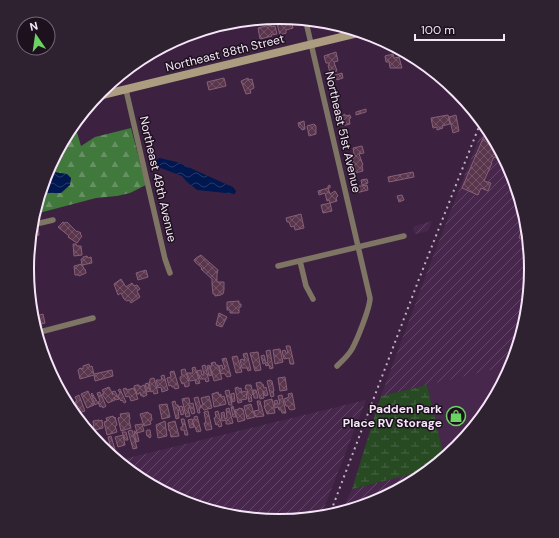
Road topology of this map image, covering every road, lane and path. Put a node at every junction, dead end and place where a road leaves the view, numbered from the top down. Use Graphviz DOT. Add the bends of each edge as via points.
graph roads {
  1 [pos="307,26"];
  2 [pos="351,35"];
  3 [pos="310,44"];
  4 [pos="126,90"];
  5 [pos="108,94"];
  6 [pos="53,220"];
  7 [pos="39,223"];
  8 [pos="404,236"];
  9 [pos="359,247"];
  10 [pos="300,261"];
  11 [pos="278,266"];
  12 [pos="170,273"];
  13 [pos="313,299"];
  14 [pos="93,318"];
  15 [pos="43,331"];
  16 [pos="337,366"];
  1 -- 3 [label="street, Northeast 51st Avenue"];
  2 -- 3 [label="main road, Northeast 88th Street"];
  3 -- 4 [label="main road, Northeast 88th Street"];
  3 -- 9 [label="street, Northeast 51st Avenue"];
  4 -- 5 [label="main road, Northeast 88th Street"];
  4 -- 12 [label="street, Northeast 48th Avenue"];
  6 -- 7 [label="street"];
  8 -- 9 [label="street"];
  9 -- 10 [label="street"];
  9 -- 16 [label="street, Northeast 51st Avenue" via="370,302 353,348"];
  10 -- 11 [label="street"];
  10 -- 13 [label="street" via="306,286"];
  14 -- 15 [label="street"];
}
